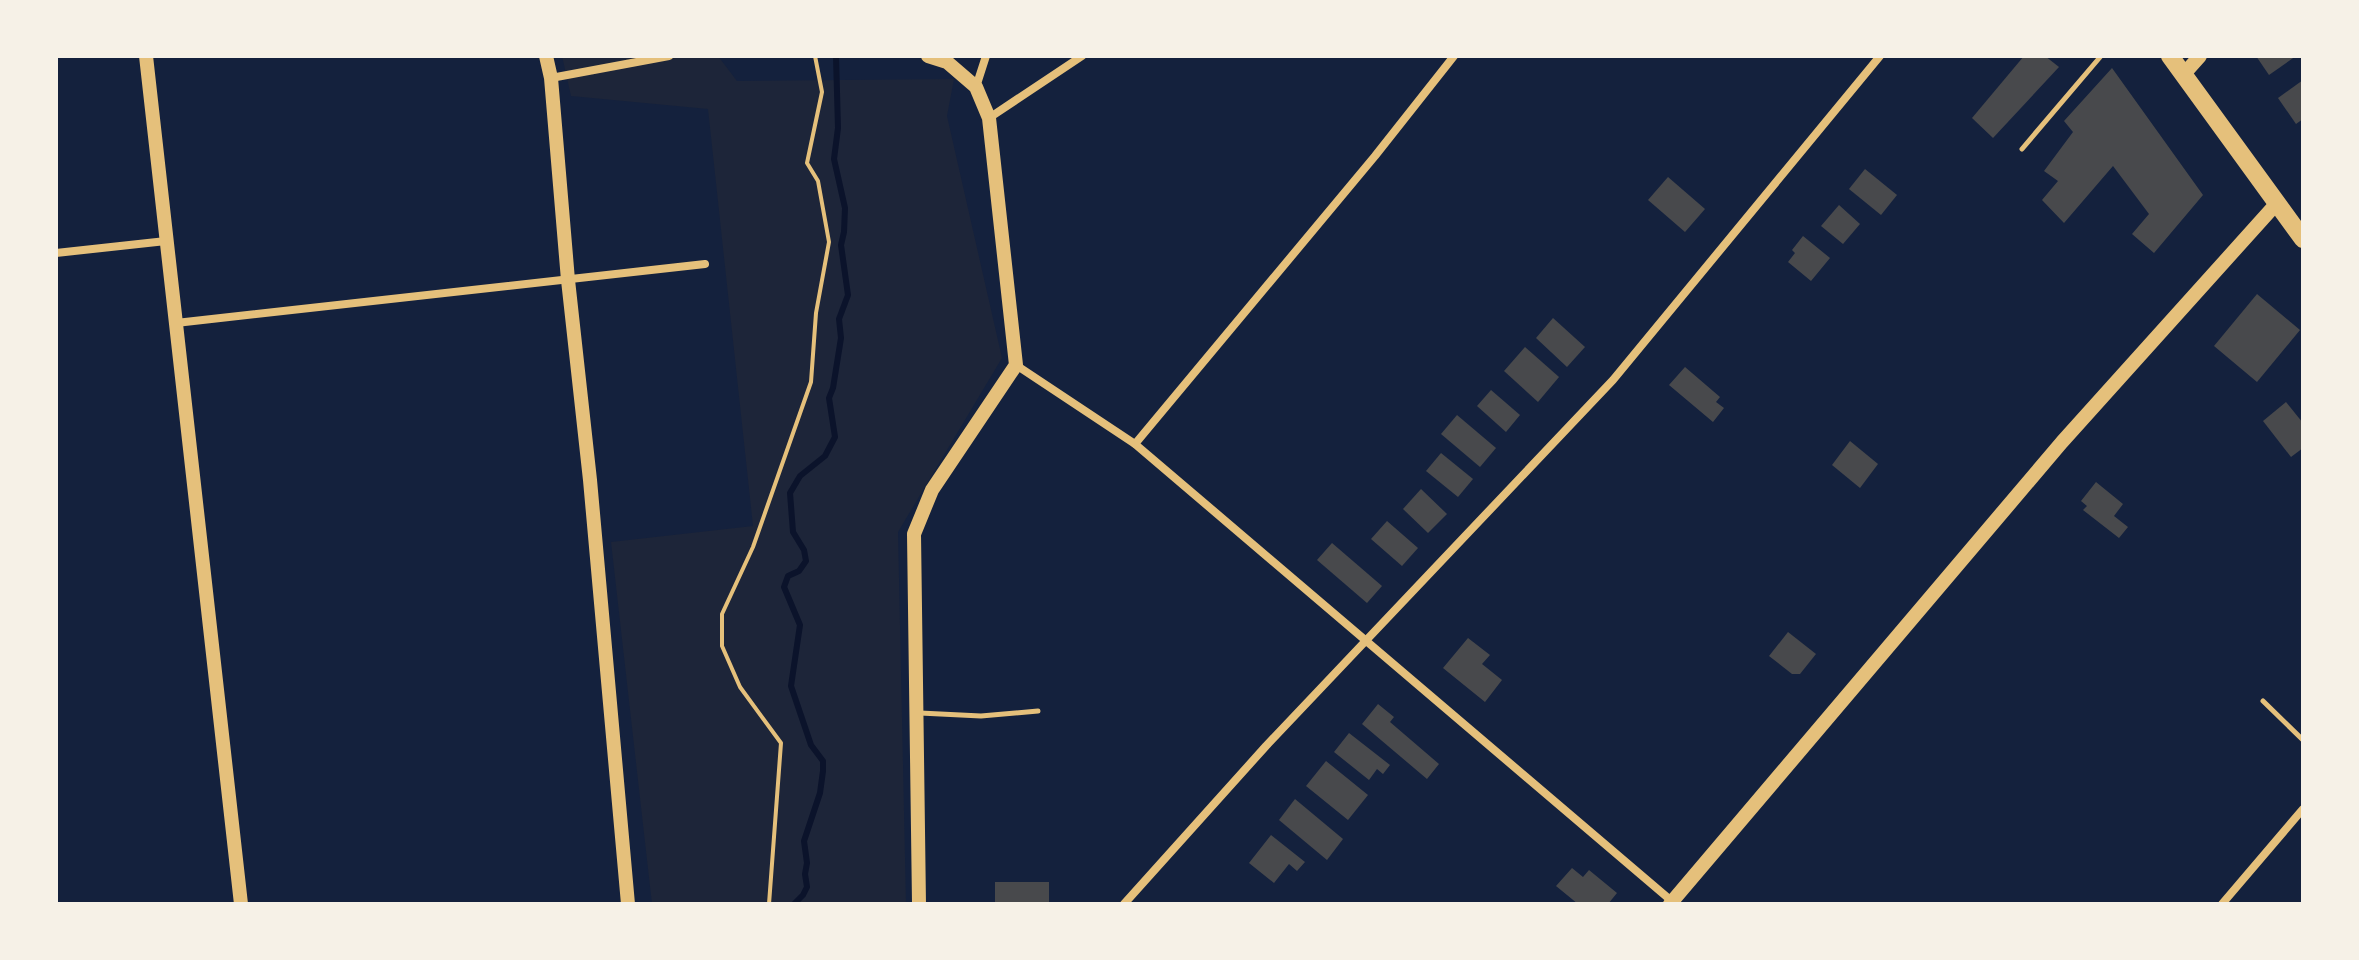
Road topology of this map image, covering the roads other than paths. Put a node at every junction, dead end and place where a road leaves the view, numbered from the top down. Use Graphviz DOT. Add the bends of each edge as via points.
graph roads {
  1 [pos="146,56"];
  2 [pos="546,56"];
  3 [pos="669,56"];
  4 [pos="928,56"];
  5 [pos="986,56"];
  6 [pos="1082,56"];
  7 [pos="1454,56"];
  8 [pos="1880,56"];
  9 [pos="2101,56"];
  10 [pos="2170,56"];
  11 [pos="2200,56"];
  12 [pos="2183,75"];
  13 [pos="551,78"];
  14 [pos="976,87"];
  15 [pos="989,118"];
  16 [pos="2022,149"];
  17 [pos="2277,203"];
  18 [pos="2303,239"];
  19 [pos="166,241"];
  20 [pos="56,253"];
  21 [pos="705,264"];
  22 [pos="568,280"];
  23 [pos="176,323"];
  24 [pos="1016,365"];
  25 [pos="1135,444"];
  26 [pos="1366,641"];
  27 [pos="2263,701"];
  28 [pos="1038,711"];
  29 [pos="915,712"];
  30 [pos="2303,740"];
  31 [pos="2303,809"];
  32 [pos="1672,903"];
  33 [pos="241,904"];
  34 [pos="628,904"];
  35 [pos="919,904"];
  36 [pos="1124,904"];
  37 [pos="2222,904"];
  1 -- 19 [label="street"];
  2 -- 13 [label="street"];
  3 -- 13 [label="street"];
  4 -- 14 [label="street" via="947,62"];
  5 -- 14 [label="street"];
  6 -- 15 [label="street"];
  7 -- 25 [label="street"];
  8 -- 26 [label="street" via="1613,380"];
  9 -- 16 [label="lane"];
  10 -- 12 [label="main road"];
  11 -- 12 [label="street"];
  12 -- 17 [label="main road"];
  13 -- 22 [label="street"];
  14 -- 15 [label="street"];
  15 -- 24 [label="street"];
  17 -- 18 [label="main road"];
  17 -- 32 [label="street" via="2052,454"];
  19 -- 20 [label="street"];
  19 -- 23 [label="street"];
  21 -- 22 [label="street"];
  22 -- 23 [label="street"];
  22 -- 34 [label="street"];
  23 -- 33 [label="street"];
  24 -- 25 [label="street"];
  24 -- 29 [label="street" via="932,490 914,534"];
  25 -- 26 [label="street"];
  26 -- 32 [label="street"];
  26 -- 36 [label="street"];
  27 -- 30 [label="lane"];
  28 -- 29 [label="lane" via="981,716"];
  29 -- 35 [label="street"];
  31 -- 37 [label="street"];
}
